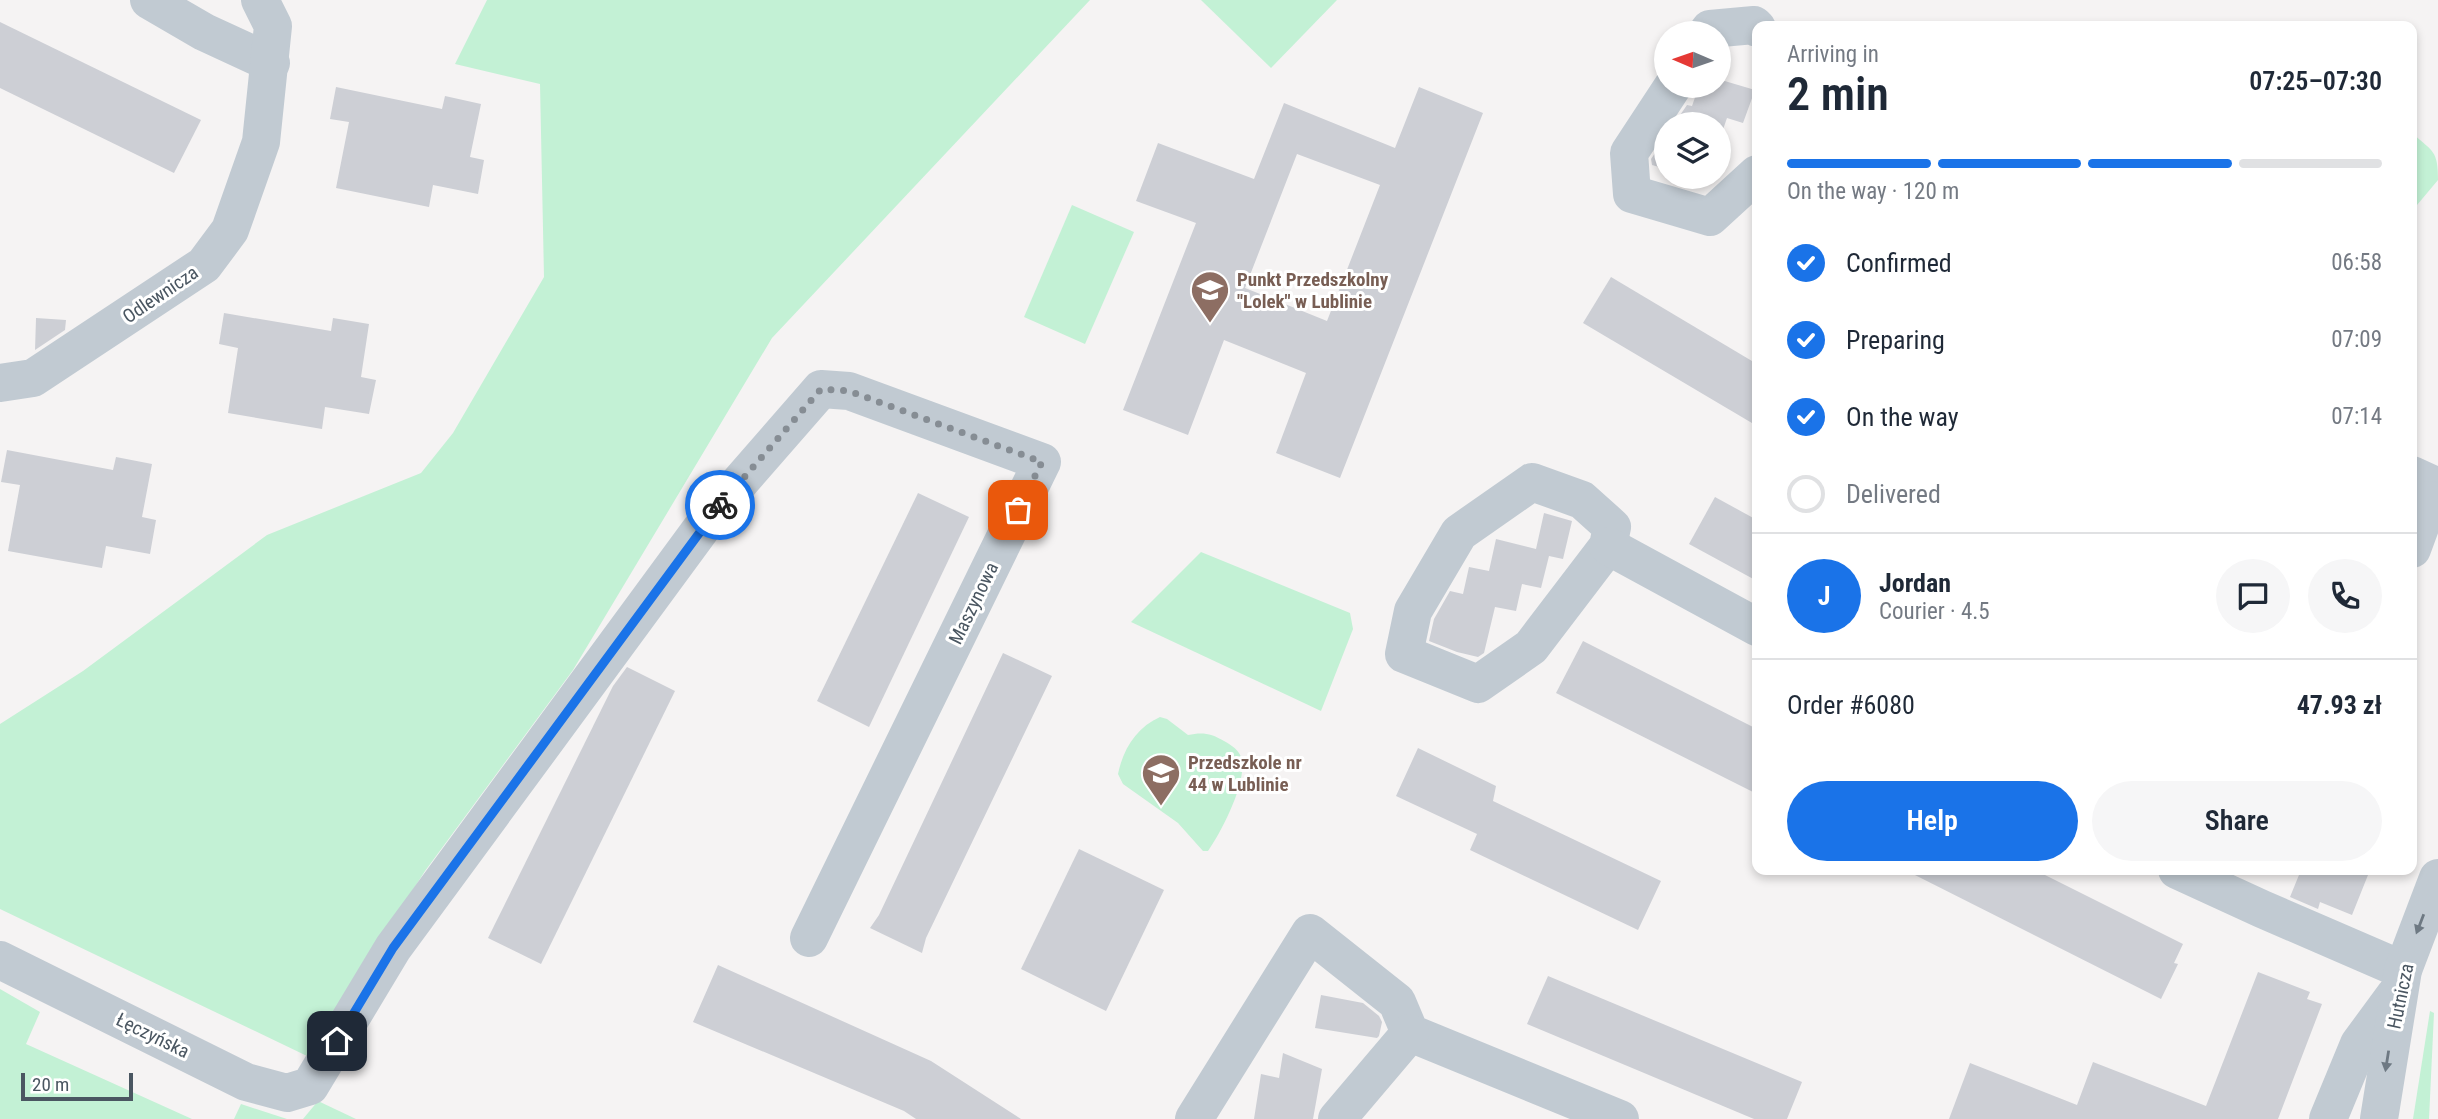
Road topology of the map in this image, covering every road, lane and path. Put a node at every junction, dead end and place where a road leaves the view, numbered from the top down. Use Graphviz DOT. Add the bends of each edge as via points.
graph roads {
  1 [pos="149,0"];
  2 [pos="260,0"];
  3 [pos="1752,26"];
  4 [pos="1731,28"];
  5 [pos="271,63"];
  6 [pos="1665,98"];
  7 [pos="1752,179"];
  8 [pos="0,383"];
  9 [pos="2427,487"];
  10 [pos="2417,528"];
  11 [pos="1608,546"];
  12 [pos="1752,624"];
  13 [pos="2188,875"];
  14 [pos="2438,878"];
  15 [pos="809,938"];
  16 [pos="0,960"];
  17 [pos="2401,980"];
  18 [pos="1410,1033"];
  19 [pos="310,1086"];
  20 [pos="1194,1119"];
  21 [pos="1337,1119"];
  22 [pos="1620,1119"];
  23 [pos="2328,1119"];
  24 [pos="2379,1119"];
  1 -- 5 [label="street"];
  2 -- 5 [label="street, Odlewnicza" via="273,26"];
  3 -- 4 [label="street"];
  5 -- 8 [label="street, Odlewnicza" via="261,142 230,230 204,265 33,378"];
  6 -- 7 [label="street" via="1629,153 1633,194 1710,217"];
  9 -- 10 [label="street"];
  11 -- 11 [label="street" via="1531,647 1478,684 1404,654 1413,611 1459,533 1532,482 1582,500 1612,527"];
  11 -- 12 [label="street"];
  13 -- 17 [label="street"];
  14 -- 17 [label="street, Hutnicza, one-way"];
  15 -- 19 [label="street, Maszynowa" via="1042,462 849,391 821,389 712,514 393,948"];
  16 -- 19 [label="street, Łęczyńska" via="246,1082 287,1093"];
  17 -- 23 [label="street" via="2358,1044"];
  17 -- 24 [label="street, Hutnicza, one-way"];
  18 -- 20 [label="street" via="1397,1002 1310,933"];
  18 -- 21 [label="street"];
  18 -- 22 [label="street"];
}
